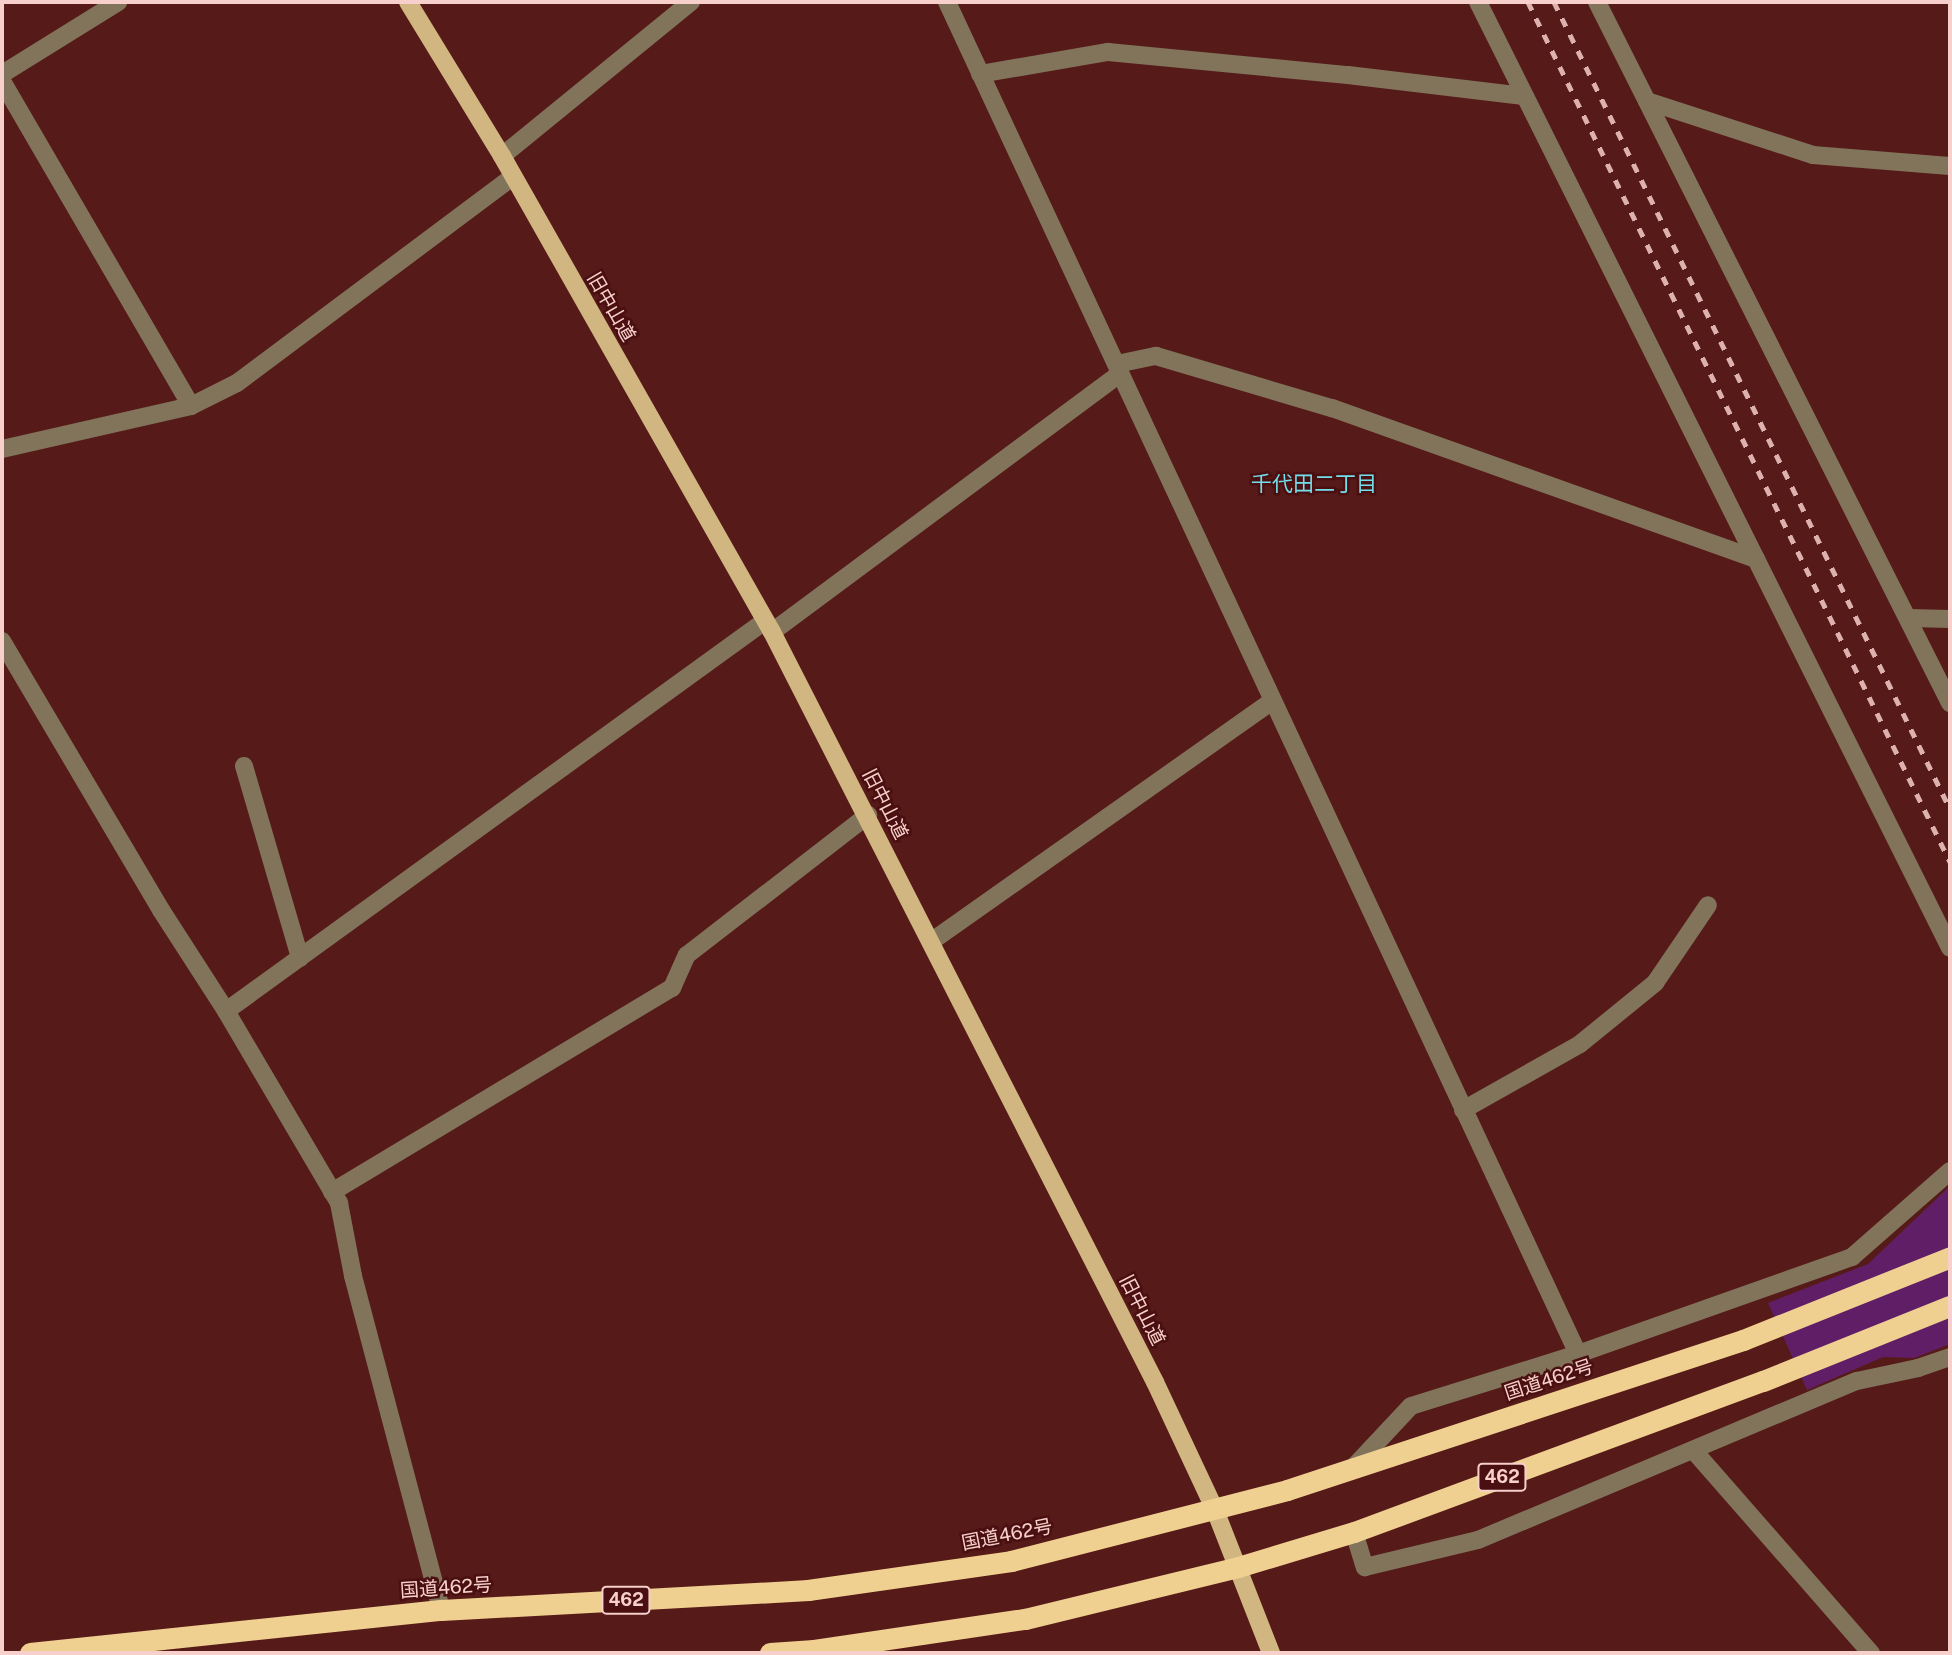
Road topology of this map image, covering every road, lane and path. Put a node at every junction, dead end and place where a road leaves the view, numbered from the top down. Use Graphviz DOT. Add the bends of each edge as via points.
graph roads {
  1 [pos="118,2"];
  2 [pos="408,2"];
  3 [pos="691,2"];
  4 [pos="947,2"];
  5 [pos="1478,2"];
  6 [pos="1597,2"];
  7 [pos="2,74"];
  8 [pos="980,74"];
  9 [pos="2,81"];
  10 [pos="1524,96"];
  11 [pos="1647,101"];
  12 [pos="502,156"];
  13 [pos="1950,166"];
  14 [pos="512,177"];
  15 [pos="1118,369"];
  16 [pos="191,406"];
  17 [pos="2,450"];
  18 [pos="1756,559"];
  19 [pos="1909,618"];
  20 [pos="1950,619"];
  21 [pos="769,626"];
  22 [pos="2,641"];
  23 [pos="1272,701"];
  24 [pos="1950,703"];
  25 [pos="244,766"];
  26 [pos="868,815"];
  27 [pos="1708,905"];
  28 [pos="932,941"];
  29 [pos="1950,948"];
  30 [pos="300,958"];
  31 [pos="226,1011"];
  32 [pos="1463,1110"];
  33 [pos="1950,1171"];
  34 [pos="332,1192"];
  35 [pos="1950,1257"];
  36 [pos="1950,1306"];
  37 [pos="1578,1354"];
  38 [pos="1950,1357"];
  39 [pos="1693,1451"];
  40 [pos="1352,1469"];
  41 [pos="1215,1510"];
  42 [pos="1354,1532"];
  43 [pos="1238,1567"];
  44 [pos="441,1610"];
  45 [pos="862,1648"];
  46 [pos="30,1653"];
  47 [pos="770,1653"];
  48 [pos="1271,1653"];
  49 [pos="1871,1653"];
  1 -- 7 [label="street"];
  2 -- 12 [label="main road, 旧中山道"];
  3 -- 12 [label="street"];
  4 -- 8 [label="street"];
  5 -- 10 [label="street"];
  6 -- 11 [label="street"];
  8 -- 10 [label="street" via="1108,52"];
  8 -- 15 [label="street"];
  9 -- 16 [label="street"];
  10 -- 18 [label="street"];
  11 -- 13 [label="street" via="1813,155"];
  11 -- 19 [label="street"];
  12 -- 14 [label="main road, 旧中山道"];
  14 -- 16 [label="street" via="237,383"];
  14 -- 21 [label="main road, 旧中山道"];
  15 -- 18 [label="street" via="1156,356 1332,408"];
  15 -- 21 [label="street"];
  15 -- 23 [label="street"];
  16 -- 17 [label="street"];
  18 -- 29 [label="street"];
  19 -- 20 [label="street"];
  19 -- 24 [label="street"];
  21 -- 26 [label="main road, 旧中山道"];
  21 -- 30 [label="street"];
  22 -- 31 [label="street"];
  23 -- 28 [label="street"];
  23 -- 32 [label="street"];
  25 -- 30 [label="street"];
  26 -- 28 [label="main road, 旧中山道"];
  26 -- 34 [label="street" via="687,956 672,988"];
  27 -- 32 [label="street" via="1656,983 1580,1044"];
  28 -- 41 [label="main road, 旧中山道"];
  30 -- 31 [label="street"];
  31 -- 34 [label="street"];
  32 -- 37 [label="street"];
  33 -- 37 [label="street" via="1852,1257"];
  34 -- 44 [label="street" via="339,1203 353,1276"];
  35 -- 40 [label="highway, 国道462号 / 462" via="1743,1340"];
  36 -- 42 [label="highway, 462" via="1763,1381"];
  37 -- 40 [label="street" via="1411,1406"];
  38 -- 39 [label="street" via="1857,1381"];
  39 -- 42 [label="street" via="1478,1540 1365,1567"];
  39 -- 49 [label="street"];
  40 -- 41 [label="highway, 国道462号 / 462"];
  41 -- 43 [label="main road, 旧中山道"];
  41 -- 44 [label="highway, 国道462号 / 462" via="1011,1560 808,1590"];
  42 -- 43 [label="highway, 462"];
  43 -- 45 [label="highway, 462" via="1025,1619"];
  43 -- 48 [label="main road, 旧中山道"];
  44 -- 46 [label="highway, 国道462号 / 462"];
  45 -- 47 [label="highway, 462"];
}
